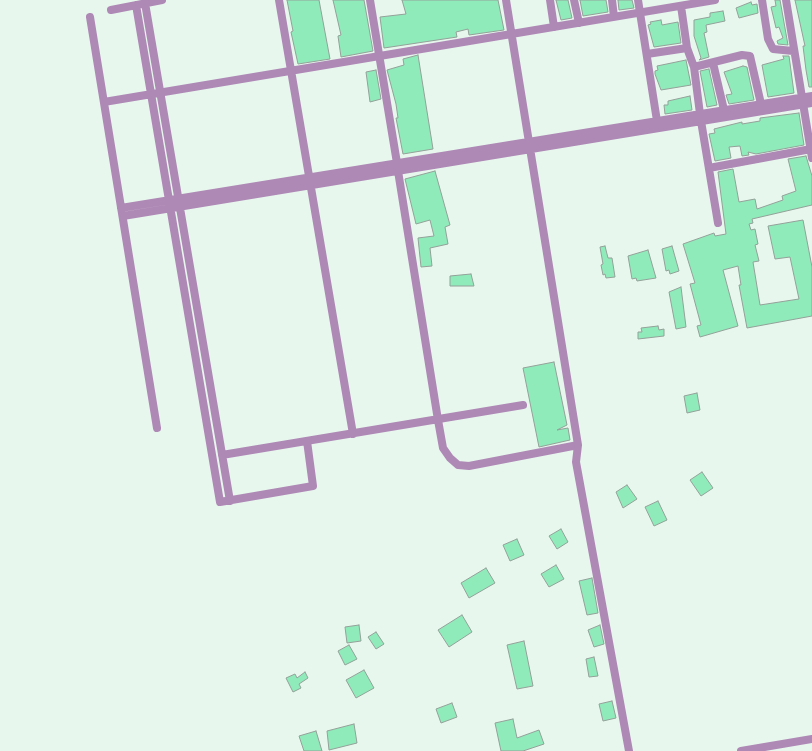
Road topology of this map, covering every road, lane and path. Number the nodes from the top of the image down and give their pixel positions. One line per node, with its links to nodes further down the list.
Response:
1 (162, 0): 13 (street)
2 (279, 0): 30 (street)
3 (370, 0): 27 (street)
4 (506, 0): 23 (street)
5 (550, 0): 22 (street)
6 (574, 0): 21 (street)
7 (612, 0): 20 (street)
8 (638, 0): 18 (street)
9 (660, 0): 16 (street)
10 (715, 0): 15 (street)
11 (762, 0): 25 (street)
12 (786, 0): 25 (street)
13 (146, 3): 14 (street); 31 (street)
14 (136, 5): 17 (street); 32 (street)
15 (681, 6): 16 (street); 24 (street)
16 (662, 9): 18 (street)
17 (111, 10)
18 (640, 12): 20 (street); 26 (street)
19 (90, 17): 35 (street)
20 (614, 17): 21 (street)
21 (579, 23): 22 (street)
22 (554, 27): 23 (street)
23 (511, 34): 27 (street); 40 (street)
24 (687, 48): 26 (street); 29 (street)
25 (793, 51): 34 (street)
26 (647, 54): 39 (street)
27 (380, 56): 30 (street); 42 (street)
28 (713, 63): 29 (street); 36 (street); 37 (street)
29 (694, 67): 38 (street)
30 (292, 71): 31 (street); 44 (street)
31 (161, 92): 32 (street); 45 (street)
32 (151, 94): 35 (street); 46 (street)
33 (812, 96): 34 (street)
34 (806, 101): 36 (street); 38 (street); 41 (street)
35 (104, 102): 47 (street)
36 (760, 104): 37 (street)
37 (724, 110): 38 (street)
38 (700, 117): 39 (street); 40 (street); 43 (street)
39 (657, 121): 40 (street)
40 (528, 146): 42 (street); 54 (street)
41 (811, 153): 43 (street)
42 (397, 167): 44 (street); 50 (street)
43 (709, 168): 48 (street)
44 (311, 181): 45 (street); 52 (street)
45 (181, 202): 46 (street); 55 (street)
46 (170, 204): 47 (street); 56 (street)
47 (122, 212): 51 (street)
48 (718, 223)
49 (523, 405): 50 (street)
50 (438, 420): 52 (street); 54 (street)
51 (157, 428)
52 (353, 434): 53 (street)
53 (307, 441): 55 (street); 56 (street)
54 (578, 445): 58 (street)
55 (222, 455): 56 (street)
56 (230, 501)
57 (812, 739): 59 (street)
58 (629, 751)
59 (741, 751)

